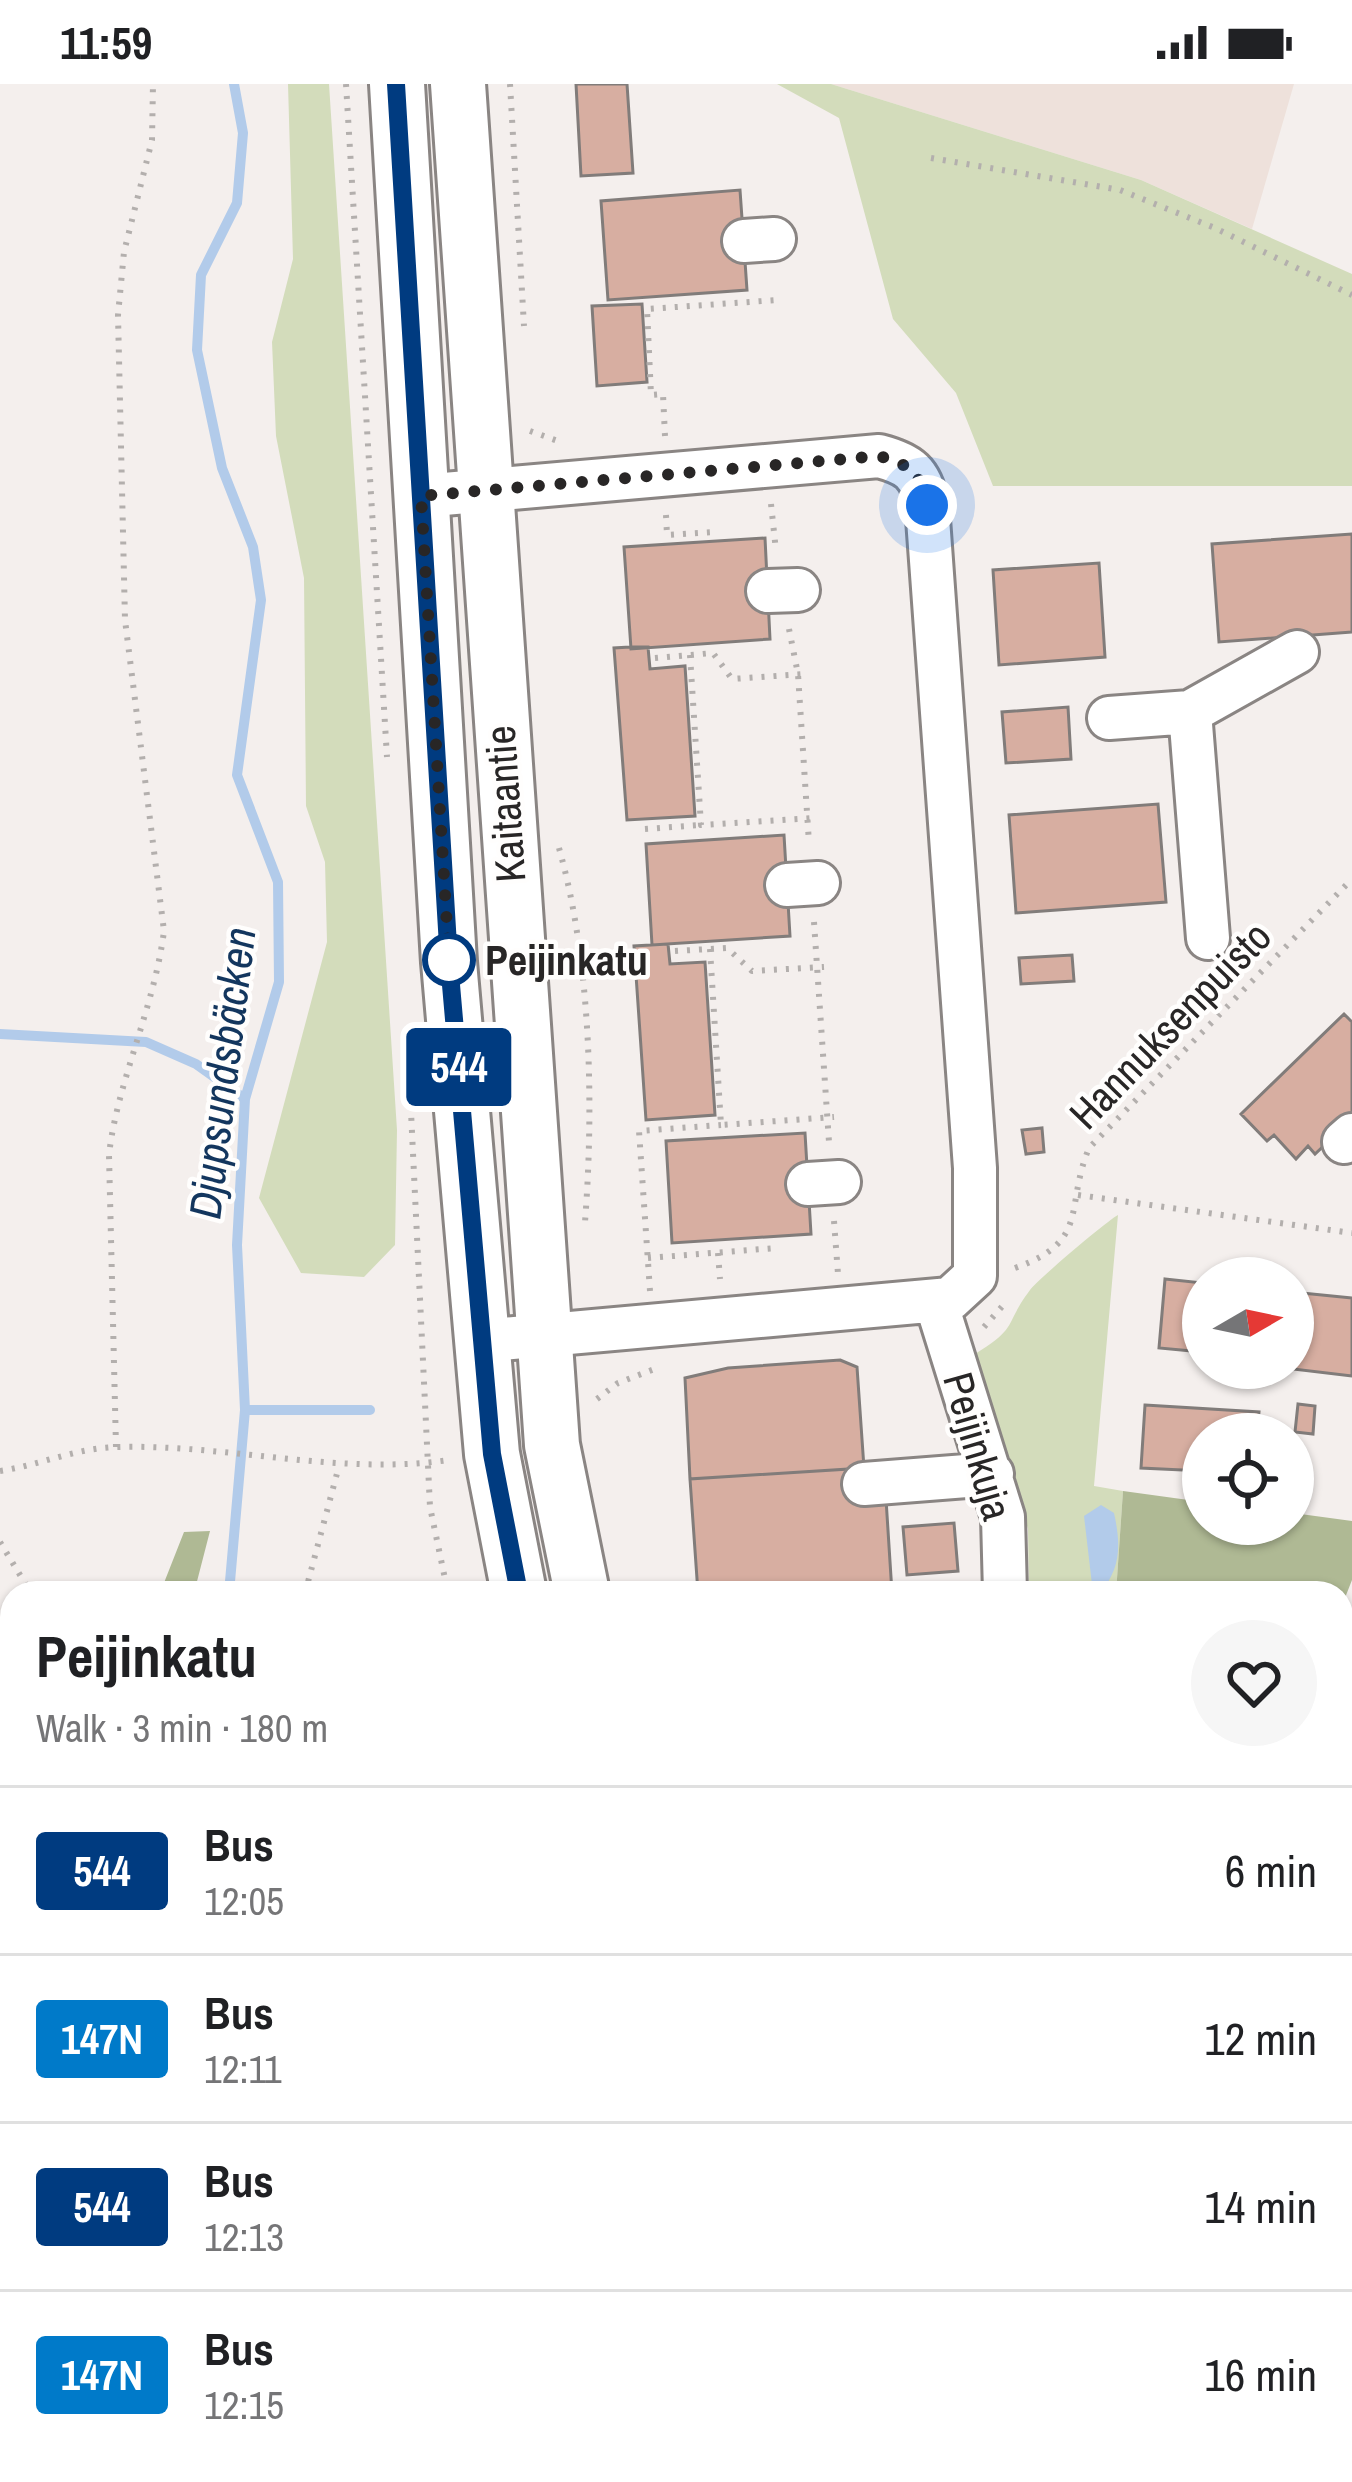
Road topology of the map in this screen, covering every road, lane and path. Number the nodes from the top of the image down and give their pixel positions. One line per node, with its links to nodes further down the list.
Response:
1 (153, 84): 48 (path)
2 (346, 84): 23 (path)
3 (397, 84): 14 (main road, Kaitaantie)
4 (458, 84): 13 (main road, Kaitaantie)
5 (931, 158): 6 (path)
6 (1352, 295)
7 (778, 300): 10 (path)
8 (530, 431): 11 (path)
9 (686, 440): 10 (path)
10 (666, 442): 12 (path)
11 (569, 443)
12 (646, 443)
13 (484, 490): 14 (street); 45 (street); 46 (main road, Kaitaantie)
14 (421, 496): 47 (main road, Kaitaantie)
15 (665, 499): 16 (path)
16 (715, 532)
17 (1297, 652): 21 (street)
18 (690, 655): 19 (path); 20 (path); 25 (path)
19 (656, 658)
20 (804, 674)
21 (1190, 712): 22 (street); 29 (street)
22 (1109, 718)
23 (388, 771)
24 (813, 818): 25 (path)
25 (701, 825): 26 (path)
26 (645, 829)
27 (1352, 879): 36 (path, Hannuksenpuisto)
28 (576, 926): 38 (path)
29 (1208, 938)
30 (710, 949): 31 (path); 32 (path); 35 (path)
31 (675, 951)
32 (824, 967)
33 (407, 1048): 49 (path)
34 (834, 1117): 35 (path)
35 (722, 1125): 42 (path)
36 (1078, 1195): 37 (path); 40 (path, Hannuksenpuisto)
37 (1352, 1233)
38 (584, 1241)
39 (776, 1248): 41 (path)
40 (1010, 1248)
41 (718, 1253): 42 (path); 44 (path)
42 (648, 1258): 43 (path)
43 (650, 1291)
44 (720, 1295)
45 (936, 1302): 46 (street); 52 (street, Peijinkuja)
46 (544, 1336): 47 (street); 59 (main road, Kaitaantie)
47 (481, 1341): 58 (main road, Kaitaantie)
48 (116, 1447): 50 (path); 51 (path)
49 (428, 1463): 50 (path); 57 (path)
50 (339, 1466): 56 (path)
51 (0, 1471)
52 (992, 1474): 53 (street); 60 (street, Peijinkuja)
53 (864, 1484)
54 (0, 1542): 55 (path)
55 (24, 1581)
56 (308, 1581)
57 (445, 1581)
58 (517, 1581)
59 (580, 1581)
60 (1006, 1581)

